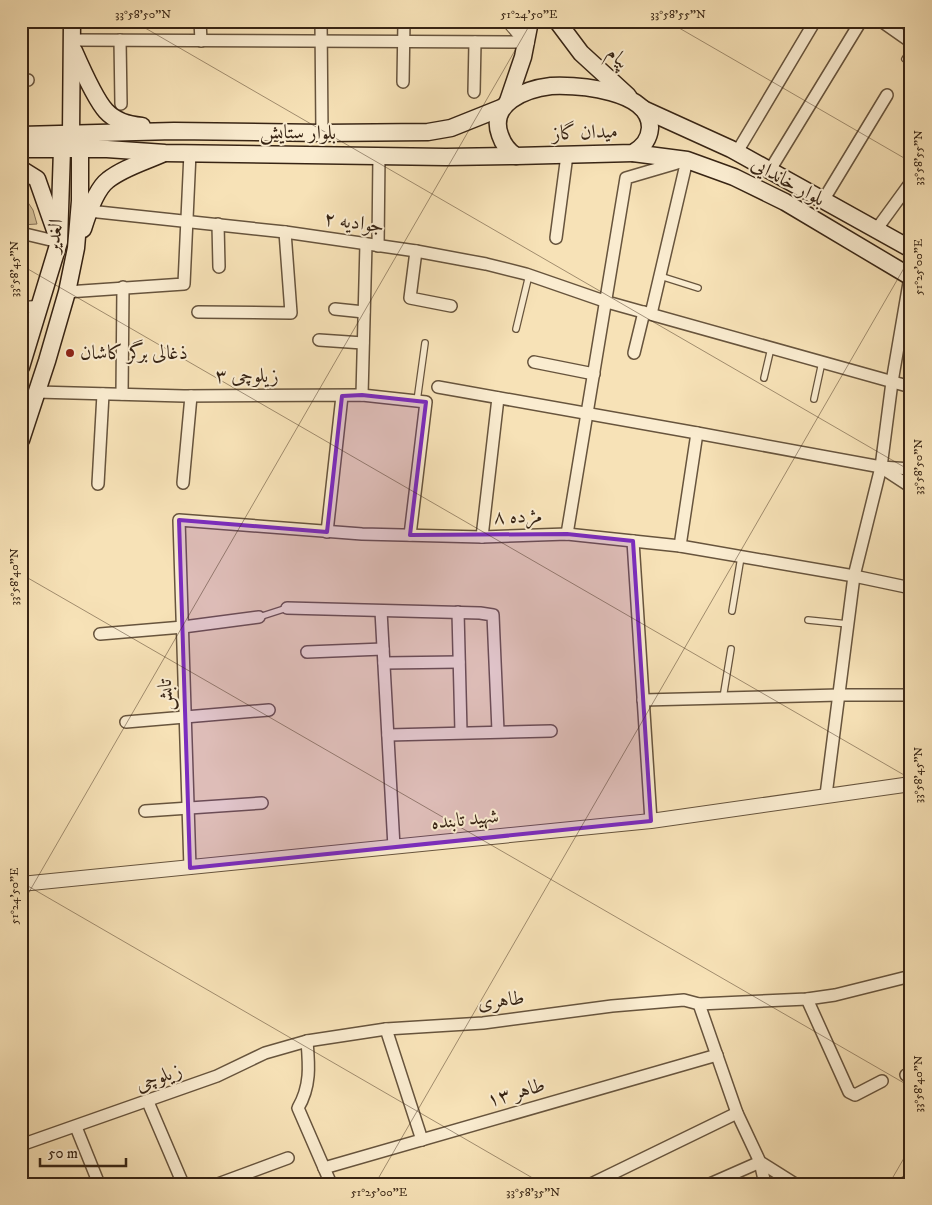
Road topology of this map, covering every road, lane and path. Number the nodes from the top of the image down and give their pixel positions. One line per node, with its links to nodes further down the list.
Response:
1 (72, 21): 18 (main road)
2 (200, 21): 12 (street)
3 (321, 21): 13 (street)
4 (404, 21): 14 (street)
5 (509, 21): 16 (street)
6 (530, 21): 16 (main road)
7 (556, 21): 26 (main road, پیام)
8 (815, 21): 35 (street)
9 (861, 21): 45 (street)
10 (880, 21): 17 (street)
11 (120, 40): 12 (street); 18 (street); 24 (street)
12 (200, 41): 13 (street)
13 (321, 41): 14 (street); 29 (street)
14 (404, 42): 15 (street); 21 (street)
15 (475, 42): 16 (street); 22 (street)
16 (527, 42): 25 (main road)
17 (911, 42)
18 (73, 45): 27 (main road); 30 (main road)
19 (911, 50): 20 (lane)
20 (905, 59)
21 (403, 82)
22 (474, 92)
23 (887, 96): 47 (street)
24 (121, 104)
25 (505, 105): 26 (main road, میدان گاز); 29 (main road, بلوار ستایش); 42 (main road)
26 (639, 105): 35 (main road, بلوار خاندایی); 38 (main road, میدان گاز)
27 (174, 131): 28 (main road, بلوار ستایش); 30 (main road, بلوار ستایش)
28 (268, 132): 29 (main road, بلوار ستایش); 39 (main road)
29 (322, 133)
30 (71, 134): 31 (main road, بلوار ستایش); 33 (main road, الغدیر); 34 (main road)
31 (21, 135)
32 (21, 149): 33 (main road, بلوار ستایش)
33 (62, 149): 34 (main road, بلوار ستایش); 55 (main road, الغدیر)
34 (80, 150): 36 (main road, بلوار ستایش); 58 (main road, الغدیر)
35 (737, 152): 45 (main road, بلوار خاندایی)
36 (165, 153): 37 (main road, بلوار ستایش); 48 (main road)
37 (190, 153): 39 (main road, بلوار ستایش); 49 (street)
38 (633, 153): 41 (main road, میدان گاز); 43 (main road, بلوار خاندایی)
39 (268, 154): 40 (main road, بلوار ستایش)
40 (379, 155): 42 (main road, بلوار ستایش); 57 (street)
41 (567, 155): 42 (main road, میدان گاز); 54 (street)
42 (516, 156)
43 (687, 160): 63 (street); 64 (main road, بلوار خاندایی); 68 (street)
44 (21, 169): 55 (main road)
45 (770, 170): 47 (main road, بلوار خاندایی)
46 (911, 182): 51 (street)
47 (824, 199): 51 (main road, بلوار خاندایی)
48 (89, 211): 49 (street, جوادیه ۲); 58 (main road)
49 (187, 221): 50 (street, جوادیه ۲); 65 (street)
50 (218, 224): 52 (street, جوادیه ۲); 61 (street)
51 (876, 230): 59 (main road, بلوار خاندایی)
52 (285, 232): 56 (street, جوادیه ۲); 73 (street)
53 (21, 233): 55 (street)
54 (556, 238)
55 (59, 242): 69 (main road, الغدیر)
56 (366, 244): 57 (street, جوادیه ۲); 74 (street)
57 (378, 246): 60 (street, جوادیه ۲)
58 (76, 248): 67 (main road, الغدیر)
59 (911, 249)
60 (416, 251): 62 (street, جوادیه ۲); 70 (street)
61 (219, 266)
62 (529, 275): 68 (street, جوادیه ۲); 76 (lane)
63 (660, 276): 66 (lane); 75 (street)
64 (910, 277): 88 (street)
65 (123, 287): 67 (street); 93 (street)
66 (698, 288)
67 (67, 292): 83 (main road, الغدیر)
68 (607, 302): 75 (street, جوادیه ۲); 86 (street)
69 (40, 306): 71 (street); 82 (main road, الغدیر)
70 (451, 306)
71 (21, 308)
72 (335, 310): 74 (street)
73 (198, 312)
74 (364, 312): 79 (street)
75 (647, 313): 80 (street, جوادیه ۲); 81 (street)
76 (516, 329)
77 (319, 340): 79 (street)
78 (425, 343): 99 (lane)
79 (363, 344): 96 (street)
80 (771, 348): 85 (street, جوادیه ۲); 87 (lane)
81 (634, 353)
82 (23, 361): 83 (main road)
83 (47, 361): 91 (main road, الغدیر)
84 (534, 362): 86 (street)
85 (822, 362): 88 (street, جوادیه ۲); 98 (lane)
86 (594, 374): 100 (street)
87 (764, 378)
88 (892, 382): 90 (street, جوادیه ۲); 103 (street)
89 (438, 387): 97 (street)
90 (911, 387)
91 (37, 392): 92 (street, زیلوچی ۳); 102 (main road, الغدیر)
92 (103, 394): 93 (street, زیلوچی ۳); 106 (street)
93 (122, 394): 94 (street, زیلوچی ۳)
94 (191, 396): 95 (street, زیلوچی ۳); 105 (street)
95 (342, 396): 96 (street, زیلوچی ۳); 109 (street)
96 (362, 396): 99 (street, زیلوچی ۳)
97 (498, 398): 100 (street); 112 (street)
98 (814, 399)
99 (422, 402): 111 (street)
100 (587, 413): 101 (street); 110 (street)
101 (697, 433): 103 (street); 114 (street)
102 (21, 440)
103 (881, 467): 104 (street); 107 (street); 116 (street)
104 (911, 469)
105 (182, 483)
106 (98, 484)
107 (911, 487)
108 (179, 520): 109 (street, مژده ۸); 125 (street, تابش)
109 (327, 532): 111 (street, مژده ۸)
110 (567, 534): 112 (street, مژده ۸); 113 (street, مژده ۸)
111 (410, 535): 112 (street, مژده ۸)
112 (482, 537)
113 (633, 541): 114 (street, مژده ۸); 135 (street)
114 (680, 546): 115 (street, مژده ۸)
115 (741, 557): 116 (street, مژده ۸); 120 (lane)
116 (854, 576): 117 (street, مژده ۸); 124 (street)
117 (911, 588)
118 (287, 608): 119 (street); 122 (lane)
119 (381, 610): 121 (street); 127 (street)
120 (732, 611)
121 (458, 612): 130 (street); 139 (street)
122 (260, 616): 125 (street)
123 (808, 620): 124 (lane)
124 (848, 624): 132 (street)
125 (182, 627): 126 (street); 137 (street, تابش)
126 (100, 634)
127 (383, 649): 129 (street); 131 (street)
128 (731, 649): 134 (lane)
129 (307, 652)
130 (459, 662): 131 (street); 141 (street)
131 (384, 663): 142 (street)
132 (839, 694): 133 (street); 134 (street); 144 (street)
133 (911, 695)
134 (723, 698): 135 (street)
135 (643, 700): 148 (street)
136 (269, 710): 137 (street)
137 (185, 717): 138 (street); 146 (street, تابش)
138 (126, 722)
139 (498, 731): 140 (street); 141 (street)
140 (551, 731)
141 (461, 732): 142 (street)
142 (388, 734): 149 (street)
143 (911, 784): 144 (street, شهید تابنده)
144 (826, 795): 148 (street, شهید تابنده)
145 (262, 802): 146 (street)
146 (188, 807): 147 (street); 150 (street, تابش)
147 (145, 811)
148 (651, 821): 149 (street, شهید تابنده)
149 (394, 847): 150 (street, شهید تابنده)
150 (190, 868): 151 (street, شهید تابنده)
151 (21, 884)
152 (911, 976): 153 (street, طاهری)
153 (807, 999): 154 (street, طاهری); 158 (street)
154 (699, 1004): 155 (street, طاهری); 157 (street)
155 (386, 1029): 156 (street, طاهری); 162 (street)
156 (308, 1041): 159 (street, زیلوچی); 166 (street)
157 (717, 1055): 160 (street); 162 (street, طاهر ۱۳)
158 (882, 1081)
159 (148, 1102): 161 (street, زیلوچی); 169 (street)
160 (738, 1113): 165 (street); 172 (street)
161 (76, 1127): 163 (street, زیلوچی); 168 (street)
162 (422, 1140): 166 (street, طاهر ۱۳)
163 (21, 1145)
164 (288, 1158): 170 (street)
165 (760, 1162): 173 (street); 174 (street); 175 (street)
166 (324, 1168): 171 (street)
167 (911, 1180): 176 (street)
168 (99, 1184)
169 (183, 1184)
170 (218, 1184)
171 (331, 1184)
172 (591, 1184)
173 (710, 1184)
174 (765, 1184)
175 (795, 1184)
176 (903, 1184)

